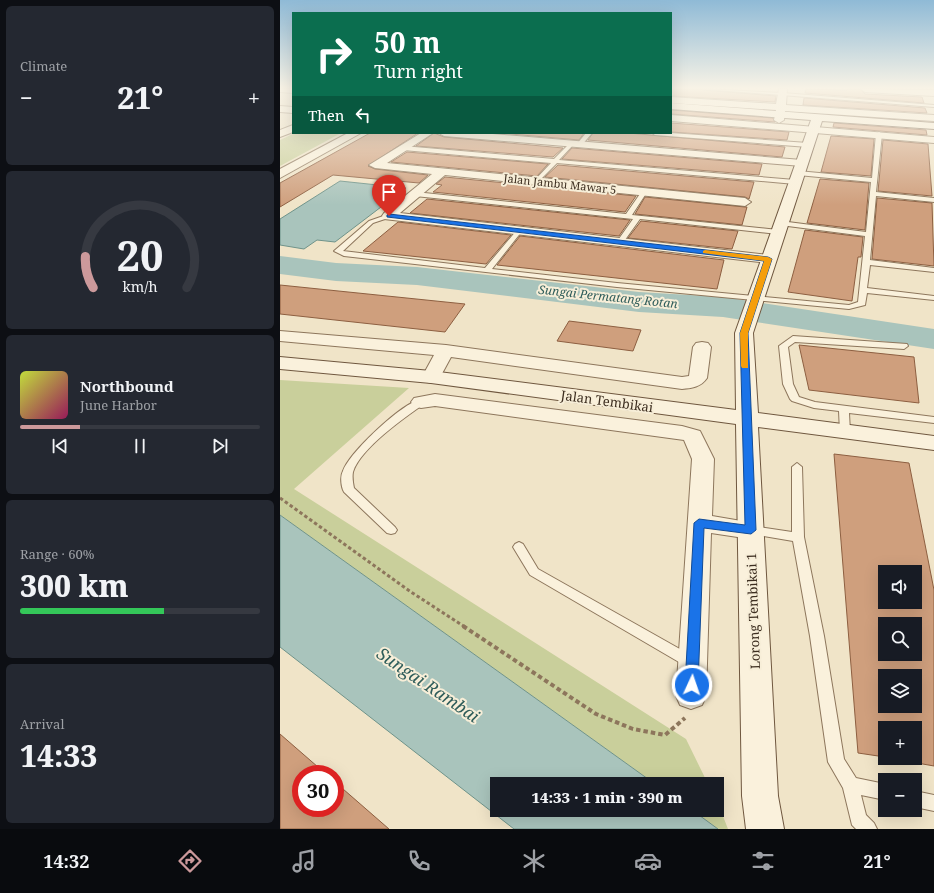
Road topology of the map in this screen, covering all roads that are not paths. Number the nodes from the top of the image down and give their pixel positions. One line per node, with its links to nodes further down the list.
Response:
1 (292, 128): 6 (street)
2 (814, 128): 15 (street, Lorong Tembikai 1)
3 (846, 128): 12 (street)
4 (891, 128): 5 (street)
5 (934, 131)
6 (280, 134)
7 (354, 134): 20 (street)
8 (426, 134): 16 (street)
9 (456, 134): 14 (street)
10 (588, 134): 14 (lane)
11 (668, 134): 15 (lane)
12 (879, 134): 13 (street); 21 (lane)
13 (934, 140)
14 (575, 144): 17 (lane); 19 (street)
15 (808, 145): 19 (street, Lorong Tembikai 1)
16 (403, 148): 17 (lane); 18 (street, Jalan Jambu Mawar 5)
17 (555, 162): 19 (lane); 22 (lane)
18 (442, 172): 22 (street, Jalan Jambu Mawar 5); 24 (street)
19 (798, 172): 21 (lane); 31 (street, Lorong Tembikai 1)
20 (280, 174)
21 (874, 180): 25 (lane)
22 (537, 181): 23 (street, Jalan Jambu Mawar 5)
23 (644, 192): 27 (street, Jalan Jambu Mawar 5); 29 (lane)
24 (415, 194): 28 (street); 29 (lane)
25 (873, 194): 26 (lane); 33 (lane)
26 (934, 200)
27 (745, 202)
28 (389, 216): 32 (street); 37 (lane)
29 (628, 216): 30 (lane)
30 (638, 217): 31 (lane); 34 (lane)
31 (779, 228): 33 (lane); 35 (street, Lorong Tembikai 1)
32 (519, 231): 34 (street); 37 (lane)
33 (869, 234): 36 (lane)
34 (620, 242): 35 (street)
35 (768, 259): 41 (street, Lorong Tembikai 1)
36 (866, 262): 38 (lane); 39 (lane)
37 (487, 270): 41 (lane)
38 (934, 270)
39 (863, 290): 40 (lane); 41 (lane)
40 (934, 298)
41 (754, 300): 53 (street, Lorong Tembikai 1)
42 (280, 336): 45 (street)
43 (904, 346): 51 (lane)
44 (702, 347): 45 (street)
45 (446, 350): 47 (street)
46 (280, 363): 47 (street, Jalan Tembikai)
47 (431, 377): 48 (street, Jalan Tembikai)
48 (486, 384): 50 (street); 52 (street, Jalan Tembikai)
49 (421, 402): 50 (street); 59 (lane)
50 (472, 405): 52 (street)
51 (844, 409): 54 (lane); 55 (lane)
52 (604, 411): 53 (street, Jalan Tembikai); 58 (street)
53 (747, 419): 55 (street, Jalan Tembikai); 60 (street, Lorong Tembikai 1)
54 (934, 420)
55 (845, 432): 56 (street, Jalan Tembikai)
56 (934, 443)
57 (797, 467): 61 (lane)
58 (699, 523): 60 (street); 63 (street)
59 (391, 530)
60 (751, 530): 61 (lane); 69 (street, Lorong Tembikai 1)
61 (798, 537): 65 (lane)
62 (518, 547): 63 (lane)
63 (693, 663): 64 (street)
64 (691, 696)
65 (851, 786): 66 (lane); 70 (lane)
66 (878, 791)
67 (922, 800): 68 (lane)
68 (934, 803)
69 (762, 813)
70 (868, 829)

